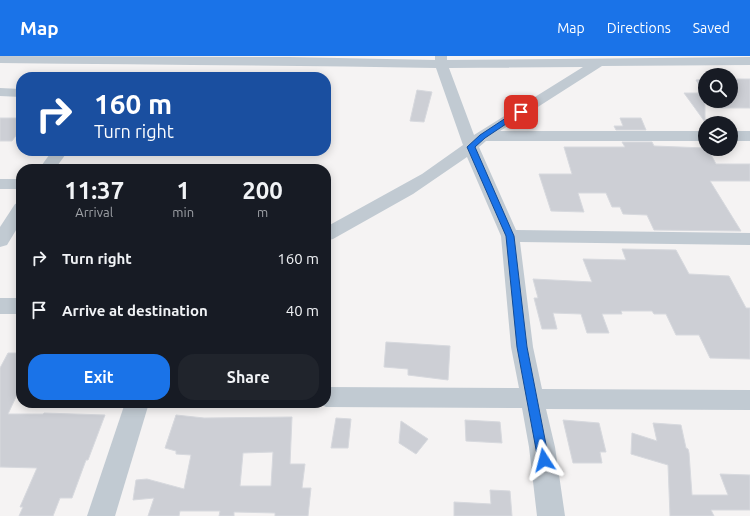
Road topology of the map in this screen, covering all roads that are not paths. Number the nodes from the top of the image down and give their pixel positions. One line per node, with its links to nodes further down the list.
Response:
1 (0, 59): 2 (street)
2 (116, 59): 3 (street); 7 (street)
3 (290, 59): 4 (street)
4 (441, 60): 6 (street); 13 (street)
5 (748, 60): 6 (street)
6 (605, 61): 13 (street)
7 (106, 72)
8 (0, 92): 9 (street)
9 (16, 93)
10 (698, 136): 13 (street)
11 (738, 136): 12 (street)
12 (750, 136)
13 (473, 140): 17 (street); 18 (street)
14 (0, 184): 15 (street)
15 (16, 184)
16 (16, 216): 20 (street)
17 (331, 232)
18 (510, 236): 19 (street); 24 (street)
19 (750, 239)
20 (0, 241)
21 (0, 306): 22 (street)
22 (16, 306)
23 (331, 397): 24 (street)
24 (532, 399): 25 (street); 28 (street)
25 (750, 400)
26 (135, 408): 27 (street)
27 (101, 516)
28 (551, 516)

